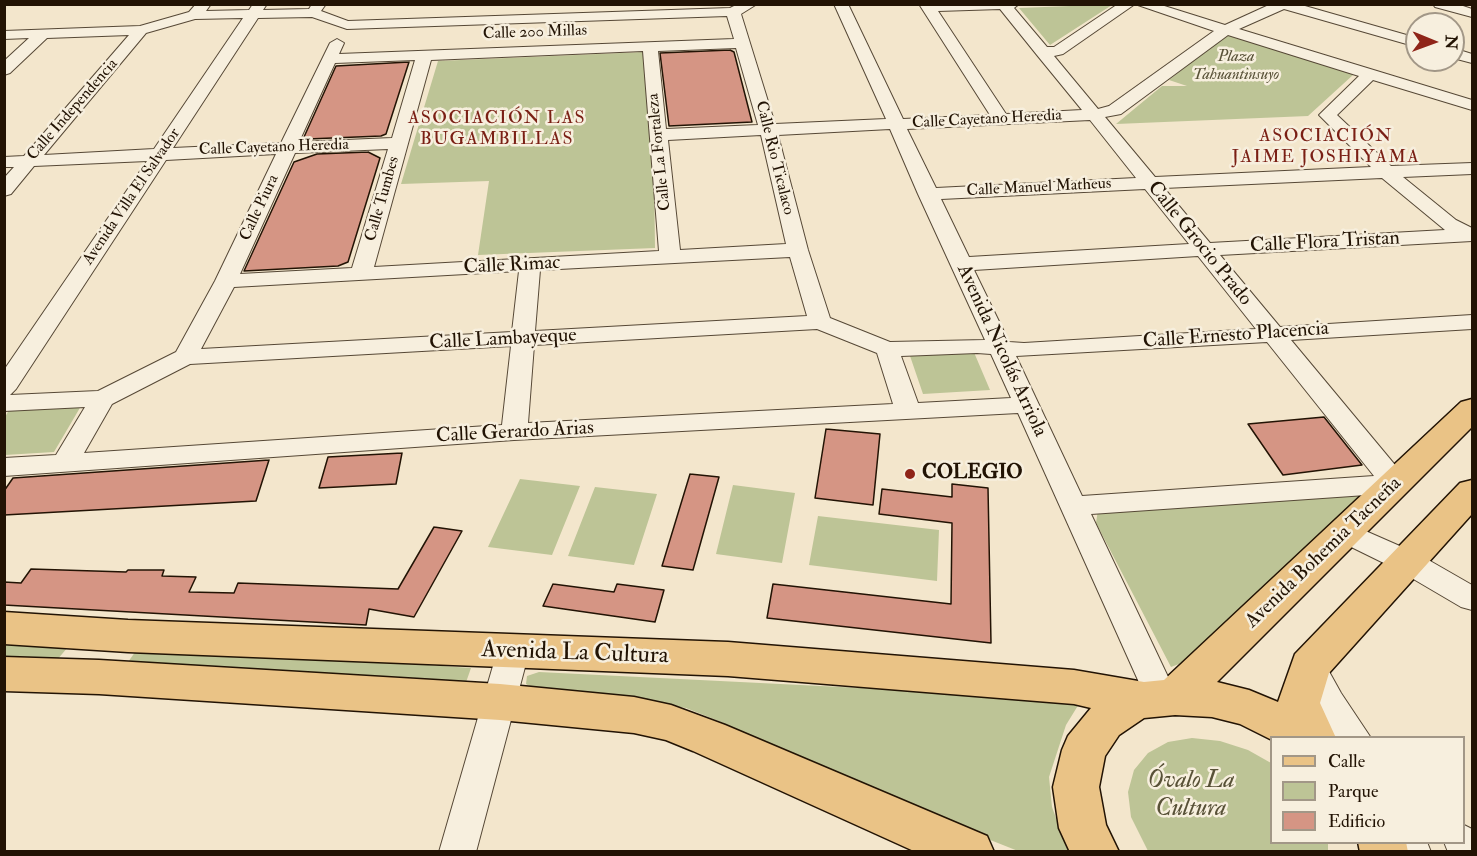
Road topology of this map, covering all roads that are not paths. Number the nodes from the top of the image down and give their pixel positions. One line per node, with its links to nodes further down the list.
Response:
1 (750, 4): 14 (street)
2 (841, 4): 34 (street, Avenida Nicolás Arriola)
3 (1012, 4): 8 (street)
4 (1128, 4): 26 (street)
5 (1142, 4): 19 (street)
6 (1311, 4): 20 (street)
7 (1440, 4): 15 (street)
8 (1004, 5): 10 (street); 26 (street, Calle Grocio Prado)
9 (1283, 5): 19 (street, Calle Cayetano Heredia); 23 (street)
10 (927, 6): 33 (street)
11 (257, 9): 12 (street); 13 (street); 39 (street, Avenida Villa El Salvador)
12 (316, 9): 16 (street)
13 (199, 10): 18 (street)
14 (732, 12): 17 (street); 24 (street, Calle Rio Ticalaco)
15 (1473, 13)
16 (347, 25): 17 (street); 28 (street, Calle Piura)
17 (551, 28): 25 (street, Calle 200 Millas); 27 (street, Calle 200 Millas)
18 (141, 30): 21 (street); 40 (street, Calle Independencia)
19 (1225, 30): 30 (street); 32 (street, Calle Cayetano Heredia)
20 (1405, 31)
21 (42, 34): 22 (street); 29 (street)
22 (4, 35)
23 (1405, 40)
24 (743, 43): 25 (street, Calle 200 Millas); 35 (street, Calle Rio Ticalaco)
25 (650, 47): 36 (street, Calle La Fortaleza)
26 (1042, 52): 32 (street, Calle Grocio Prado)
27 (424, 56): 28 (street, Calle 200 Millas); 37 (street, Calle Tumbes)
28 (329, 59): 38 (street, Calle Piura)
29 (4, 70)
30 (1370, 74): 31 (street); 43 (street)
31 (1473, 105)
32 (1094, 115): 33 (street, Calle Cayetano Heredia); 44 (street, Calle Grocio Prado)
33 (1001, 119): 34 (street, Calle Cayetano Heredia)
34 (896, 124): 35 (street, Calle Cayetano Heredia); 46 (street, Avenida Nicolás Arriola)
35 (768, 129): 36 (street, Calle Cayetano Heredia); 48 (street, Calle Rio Ticalaco)
36 (658, 135): 50 (street, Calle La Fortaleza)
37 (399, 143): 38 (street, Calle Cayetano Heredia); 53 (street, Calle Tumbes)
38 (288, 147): 39 (street, Calle Cayetano Heredia); 54 (street, Calle Piura)
39 (162, 153): 40 (street, Calle Cayetano Heredia); 62 (street, Avenida Villa El Salvador)
40 (29, 161): 41 (street, Calle Cayetano Heredia); 45 (street, Calle Independencia)
41 (4, 162)
42 (1473, 168): 43 (street, Calle Manuel Matheus)
43 (1386, 172): 44 (street, Calle Manuel Matheus); 47 (street)
44 (1149, 183): 46 (street, Calle Manuel Matheus); 49 (street, Calle Grocio Prado)
45 (4, 190)
46 (928, 194): 51 (street, Avenida Nicolás Arriola)
47 (1472, 235): 49 (street, Calle Flora Tristan)
48 (798, 250): 50 (street, Calle Rimac); 55 (street, Calle Rio Ticalaco)
49 (1204, 250): 51 (street, Calle Flora Tristan); 57 (street, Calle Grocio Prado)
50 (670, 257): 52 (street, Calle Rimac)
51 (961, 264): 59 (street, Avenida Nicolás Arriola)
52 (530, 265): 53 (street, Calle Rimac); 58 (street)
53 (361, 274): 54 (street, Calle Rimac)
54 (226, 281): 61 (street, Calle Piura)
55 (820, 322): 58 (street, Calle Lambayeque); 60 (street)
56 (1473, 322): 57 (street, Calle Ernesto Placencia)
57 (1271, 333): 59 (street, Calle Ernesto Placencia); 71 (street, Calle Grocio Prado)
58 (523, 339): 61 (street, Calle Lambayeque); 68 (street)
59 (1000, 348): 60 (street, Calle Ernesto Placencia); 65 (street, Avenida Nicolás Arriola)
60 (887, 349): 67 (street)
61 (185, 357): 63 (street)
62 (4, 389)
63 (103, 399): 64 (street); 69 (street)
64 (4, 403)
65 (1026, 405): 67 (street, Calle Gerardo Arias); 73 (street, Avenida Nicolás Arriola)
66 (1473, 409): 71 (main road, Avenida Bohemia Tacneña)
67 (908, 411): 68 (street, Calle Gerardo Arias)
68 (514, 432): 69 (street, Calle Gerardo Arias)
69 (65, 462): 70 (street, Calle Gerardo Arias)
70 (4, 467)
71 (1395, 484): 73 (street); 74 (main road, Avenida Bohemia Tacneña)
72 (1473, 492): 75 (main road)
73 (1073, 506): 83 (street, Avenida Nicolás Arriola)
74 (1345, 532): 75 (street); 83 (main road, Avenida Bohemia Tacneña)
75 (1408, 562): 76 (street); 80 (main road)
76 (1473, 599)
77 (4, 628): 78 (main road, Avenida La Cultura)
78 (128, 636): 79 (main road, Avenida La Cultura); 82 (main road)
79 (513, 652): 83 (main road, Avenida La Cultura); 84 (street)
80 (1310, 666): 86 (main road); 87 (street)
81 (4, 674): 82 (main road)
82 (99, 677): 84 (main road)
83 (1160, 698): 85 (main road); 90 (main road)
84 (500, 702): 88 (street); 89 (main road)
85 (1299, 736)
86 (1313, 736)
87 (1353, 736)
88 (457, 852)
89 (970, 852)
90 (1095, 852)

